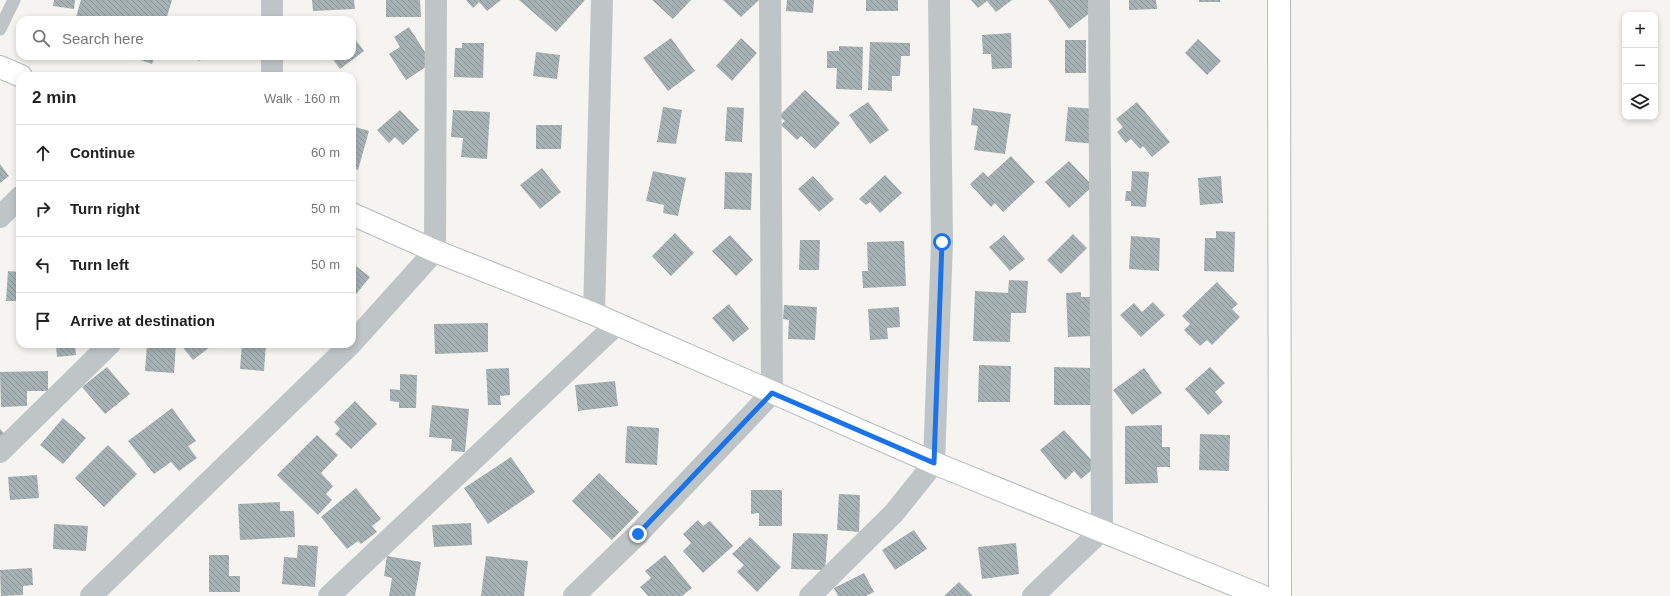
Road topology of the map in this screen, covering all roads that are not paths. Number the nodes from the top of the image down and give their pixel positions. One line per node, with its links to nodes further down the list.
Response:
1 (14, 0): 10 (lane)
2 (272, 0): 9 (street)
3 (436, 0): 18 (street)
4 (602, 0): 19 (street)
5 (770, 0): 24 (street)
6 (939, 0): 26 (street)
7 (1099, 0): 27 (street)
8 (1279, 0): 34 (street)
9 (272, 16)
10 (0, 29)
11 (272, 60): 13 (street)
12 (0, 67): 14 (street)
13 (272, 72)
14 (16, 74)
15 (16, 201): 17 (street)
16 (356, 216): 18 (street)
17 (0, 217)
18 (435, 251): 19 (street); 21 (street)
19 (594, 314): 20 (street)
20 (617, 324): 24 (street); 29 (street)
21 (356, 338)
22 (106, 348): 25 (street)
23 (346, 348): 28 (street)
24 (772, 393): 26 (street); 30 (street)
25 (0, 452)
26 (934, 463): 27 (street); 31 (street)
27 (1102, 530): 32 (street); 33 (street)
28 (91, 596)
29 (329, 596)
30 (574, 596)
31 (810, 596)
32 (1033, 596)
33 (1262, 596)
34 (1280, 596)

